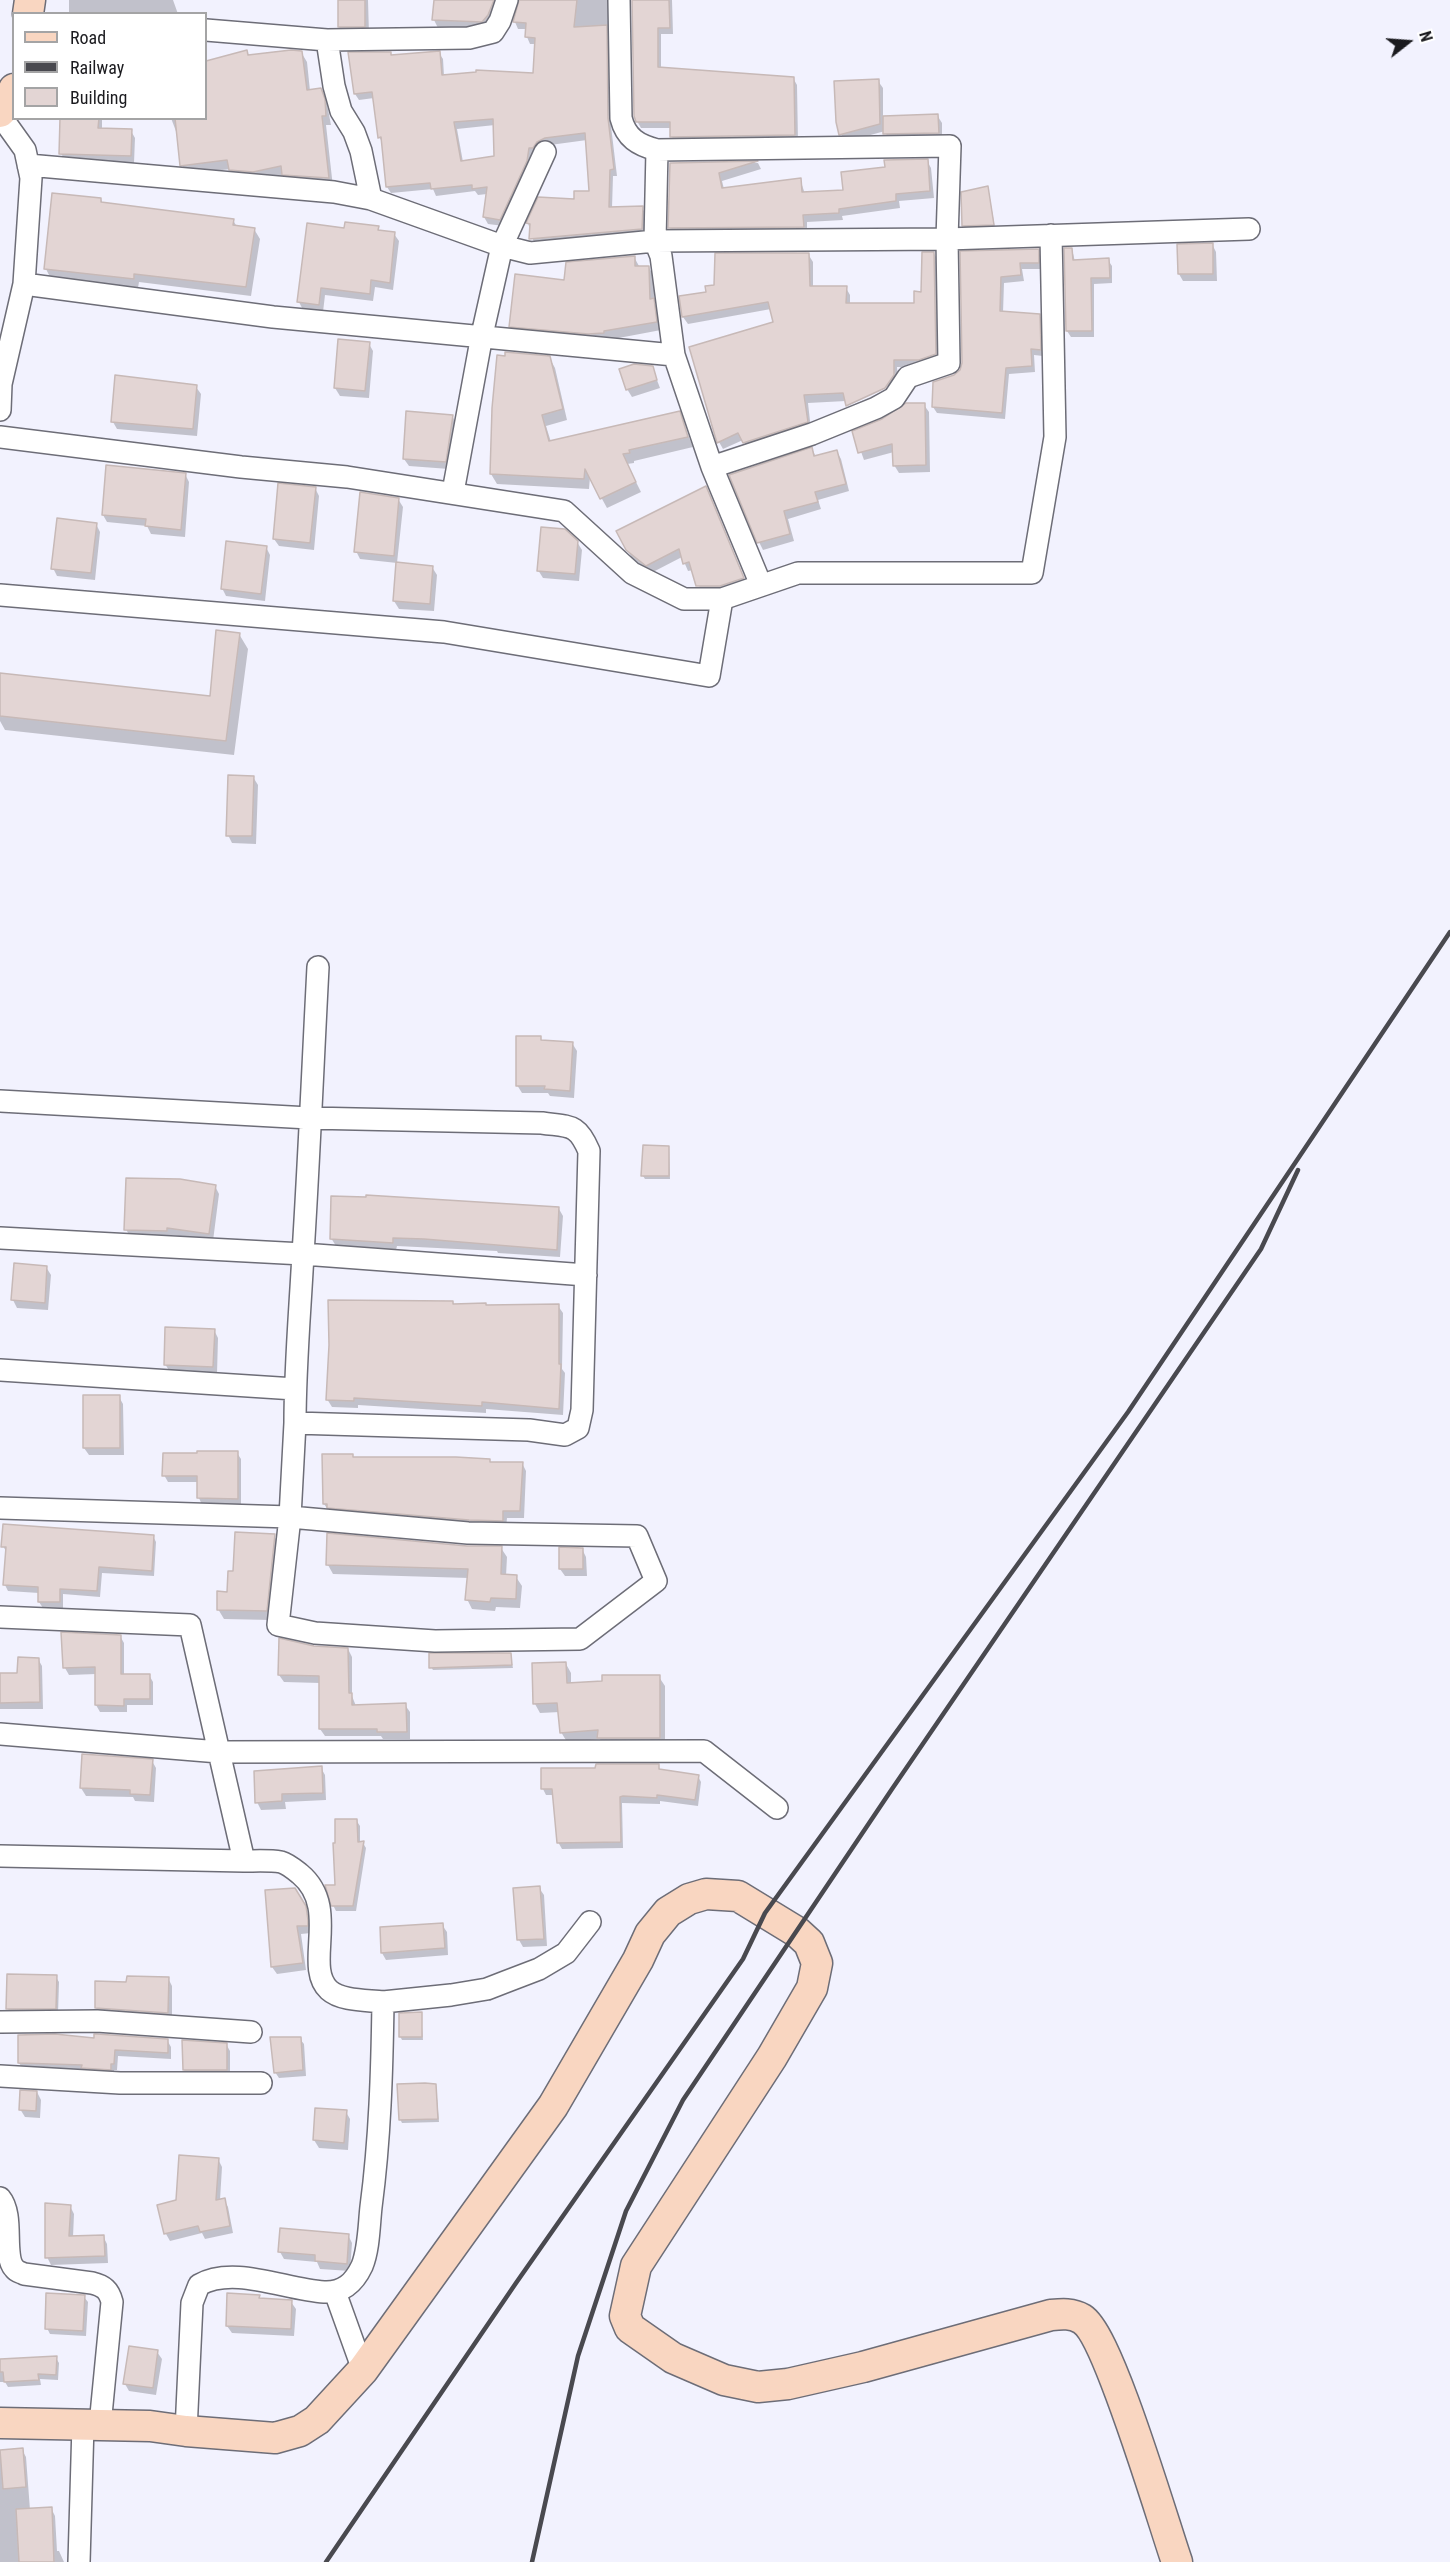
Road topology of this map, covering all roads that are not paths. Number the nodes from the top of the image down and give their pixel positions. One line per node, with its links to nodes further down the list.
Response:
1 (507, 0): 4 (street)
2 (619, 0): 7 (street)
3 (207, 30): 4 (street)
4 (327, 40): 10 (street)
5 (12, 95): 6 (street)
6 (0, 113): 9 (street)
7 (657, 150): 13 (street); 14 (street)
8 (545, 152): 15 (street)
9 (28, 165): 10 (street); 16 (street)
10 (371, 199): 15 (street)
11 (1250, 229): 12 (street)
12 (1051, 235): 13 (street); 23 (street)
13 (947, 239): 14 (street); 21 (street)
14 (655, 241): 15 (street); 18 (street)
15 (502, 246): 17 (street)
16 (24, 284): 17 (street); 19 (street)
17 (482, 335): 18 (street); 22 (street)
18 (674, 355): 21 (street)
19 (0, 410)
20 (0, 437): 22 (street)
21 (712, 467): 23 (street)
22 (453, 492): 25 (street)
23 (761, 585): 25 (street)
24 (0, 595): 25 (street)
25 (722, 599)
26 (318, 967): 28 (street)
27 (0, 1101): 28 (street)
28 (309, 1118): 30 (street); 31 (street)
29 (0, 1238): 30 (street)
30 (303, 1254): 31 (street); 33 (street)
31 (586, 1275): 34 (street)
32 (0, 1370): 33 (street)
33 (295, 1389): 34 (street)
34 (295, 1423): 36 (street)
35 (0, 1508): 36 (street)
36 (290, 1517): 36 (street)
37 (0, 1617): 39 (street)
38 (0, 1734): 39 (street)
39 (219, 1752): 40 (street); 42 (street)
40 (777, 1808)
41 (0, 1856): 42 (street)
42 (244, 1861): 44 (street)
43 (590, 1922): 44 (street)
44 (382, 2002): 50 (street)
45 (0, 2022): 46 (street)
46 (251, 2031)
47 (0, 2076): 48 (street)
48 (261, 2083)
49 (0, 2198): 53 (street)
50 (335, 2292): 51 (street); 54 (street)
51 (363, 2370): 54 (street); 56 (street)
52 (0, 2423): 53 (street)
53 (92, 2425): 54 (street); 55 (street)
54 (186, 2431)
55 (78, 2562)
56 (1177, 2562)

